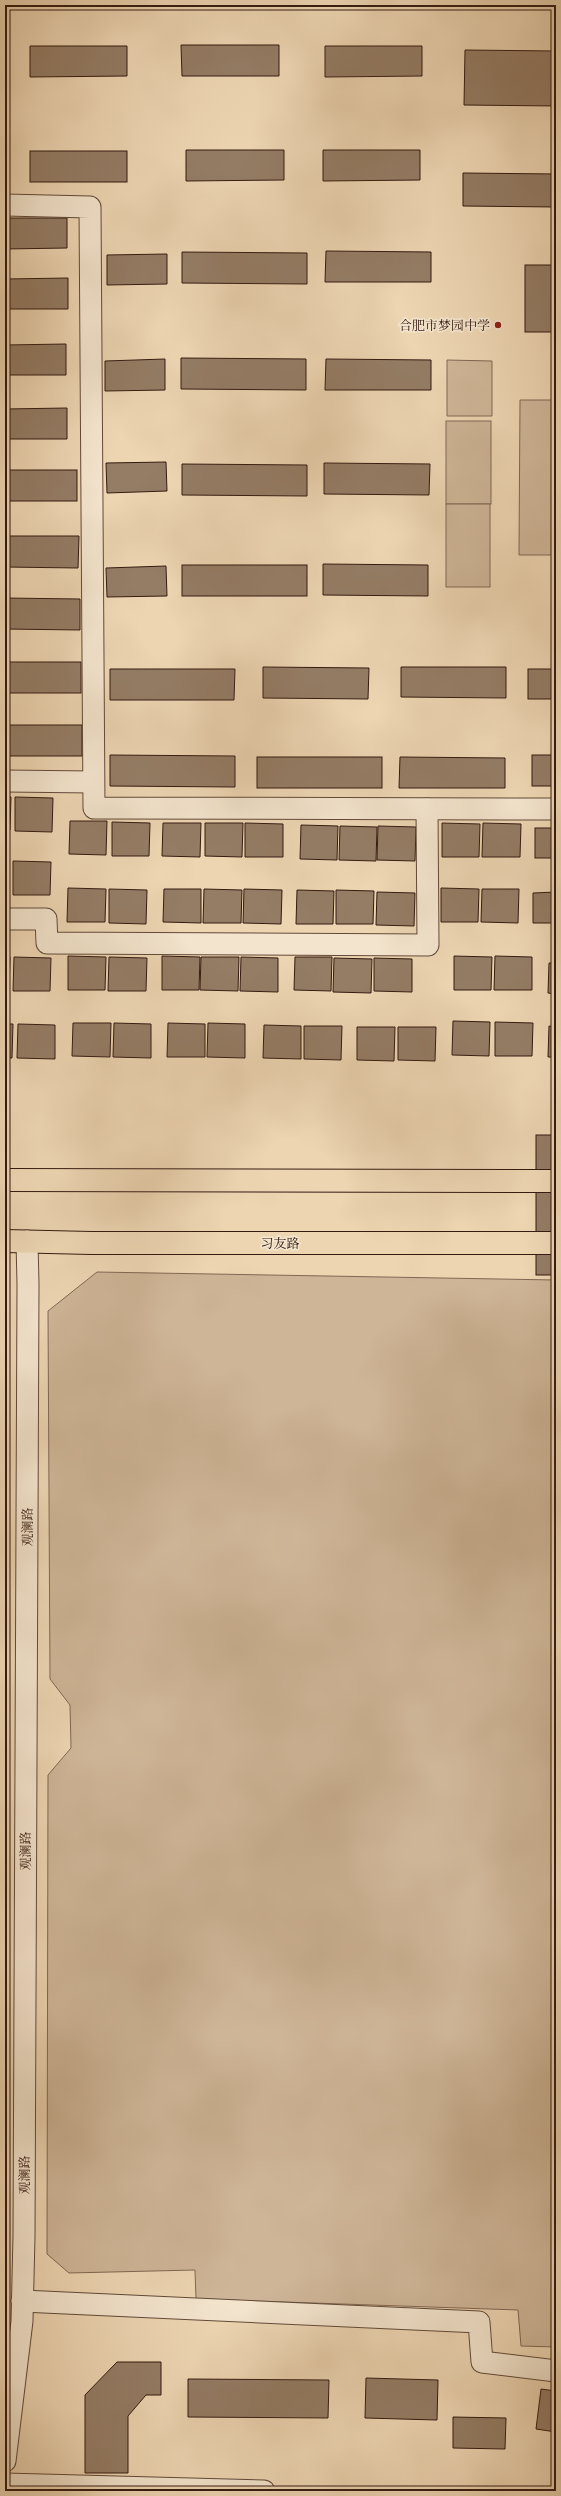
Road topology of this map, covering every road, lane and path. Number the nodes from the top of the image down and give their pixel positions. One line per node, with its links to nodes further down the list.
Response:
1 (5, 205): 3 (street)
2 (5, 781): 3 (street)
3 (94, 782): 4 (street)
4 (427, 809): 5 (street); 6 (street)
5 (556, 809)
6 (5, 918)
7 (5, 1180): 8 (main road)
8 (556, 1181)
9 (5, 1241): 10 (main road, 习友路)
10 (26, 1241): 11 (main road, 习友路); 12 (street, 观澜路)
11 (556, 1243)
12 (22, 2302): 13 (street); 14 (street, 观澜路)
13 (556, 2371)
14 (5, 2461)
15 (5, 2484): 16 (street)
16 (212, 2490): 17 (street)
17 (264, 2491)

